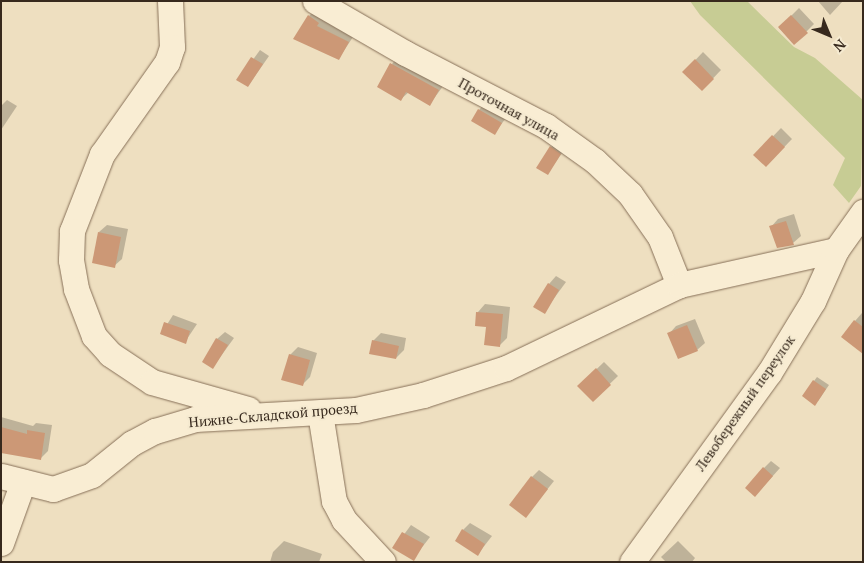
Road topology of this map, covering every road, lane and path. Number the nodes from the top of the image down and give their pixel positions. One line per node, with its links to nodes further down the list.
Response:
1 (170, 1): 7 (street)
2 (315, 1): 5 (street, Проточная улица)
3 (863, 212): 4 (street, Левобережный переулок)
4 (836, 250): 5 (street, Нижне-Складской проезд); 11 (street, Левобережный переулок)
5 (679, 285): 6 (street, Нижне-Складской проезд)
6 (320, 413): 7 (street, Нижне-Складской проезд); 10 (street)
7 (265, 414): 8 (street, Нижне-Складской проезд)
8 (12, 479): 9 (street)
9 (1, 544)
10 (383, 562)
11 (632, 562)

